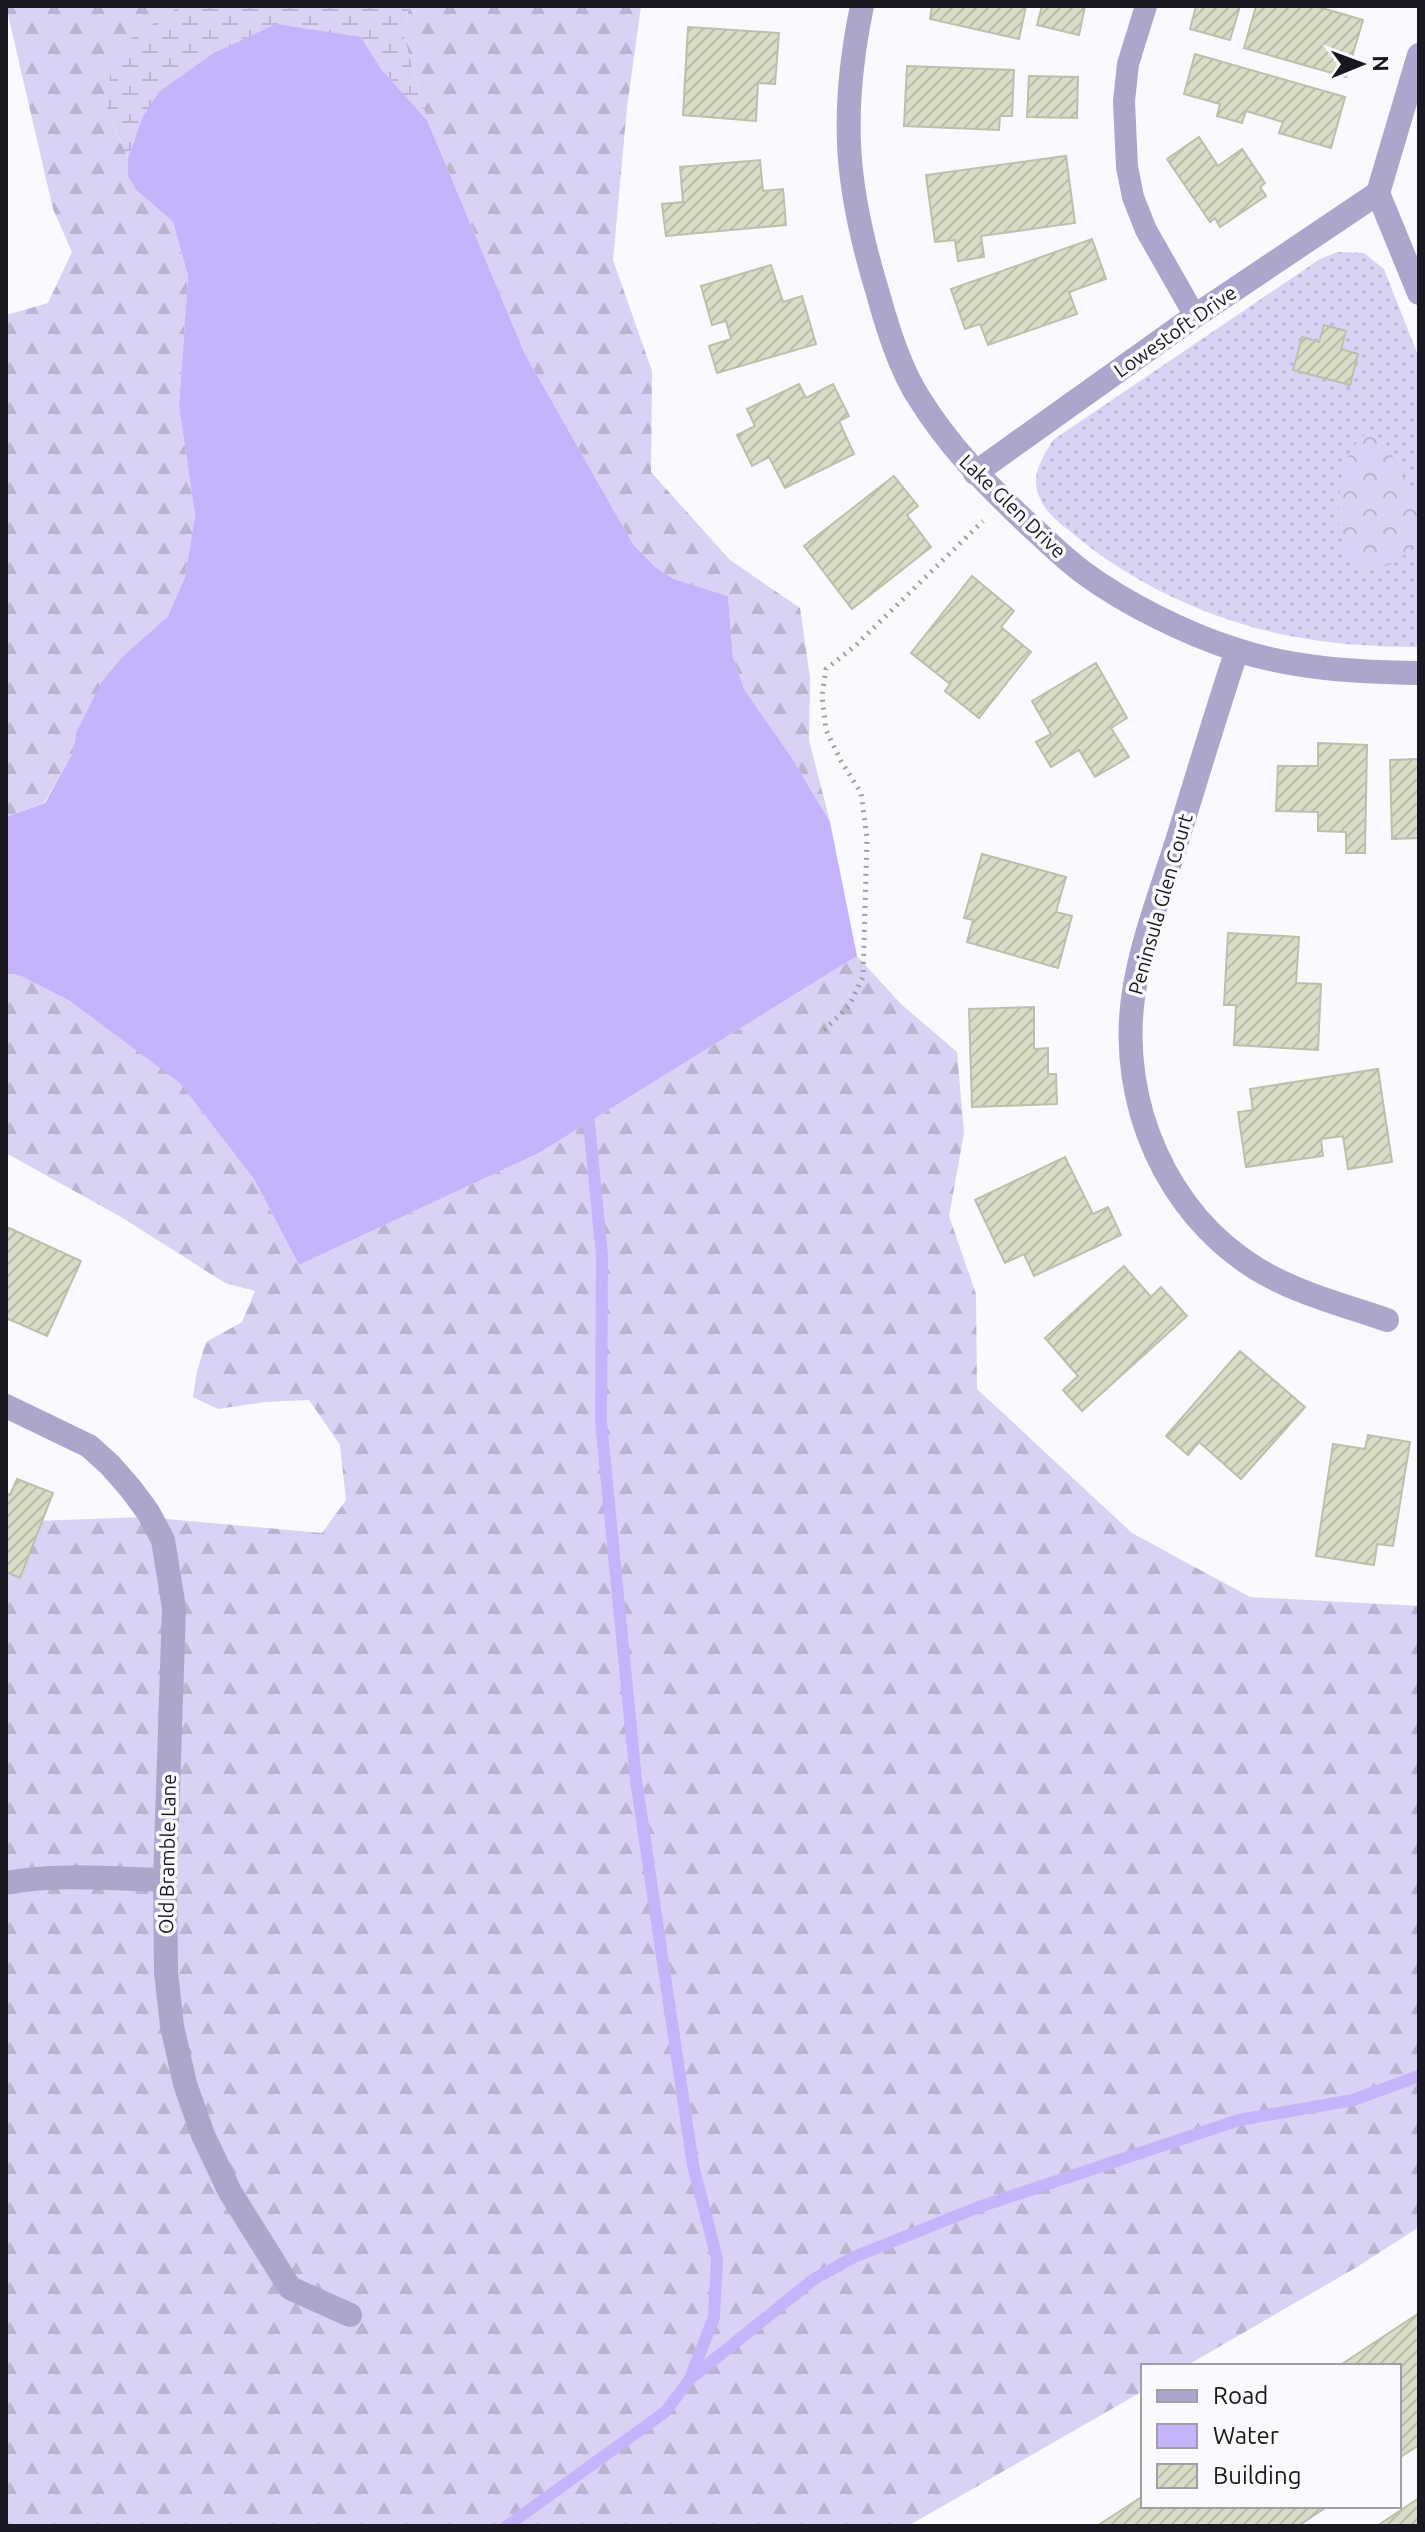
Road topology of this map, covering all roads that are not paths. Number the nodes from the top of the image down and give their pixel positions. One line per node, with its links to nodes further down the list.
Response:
1 (862, 6): 7 (street, Lake Glen Drive)
2 (1146, 6): 6 (lane)
3 (1419, 55): 4 (street)
4 (1378, 193): 5 (street); 6 (street, Lowestoft Drive)
5 (1419, 293)
6 (1195, 316): 7 (street, Lowestoft Drive)
7 (975, 473): 8 (street, Lake Glen Drive)
8 (1237, 650): 9 (street, Lake Glen Drive); 10 (street, Peninsula Glen Court)
9 (1419, 673)
10 (1387, 1320)
11 (6, 1406): 12 (street, Old Bramble Lane)
12 (165, 1880): 13 (street); 14 (street, Old Bramble Lane)
13 (6, 1883)
14 (350, 2315)

